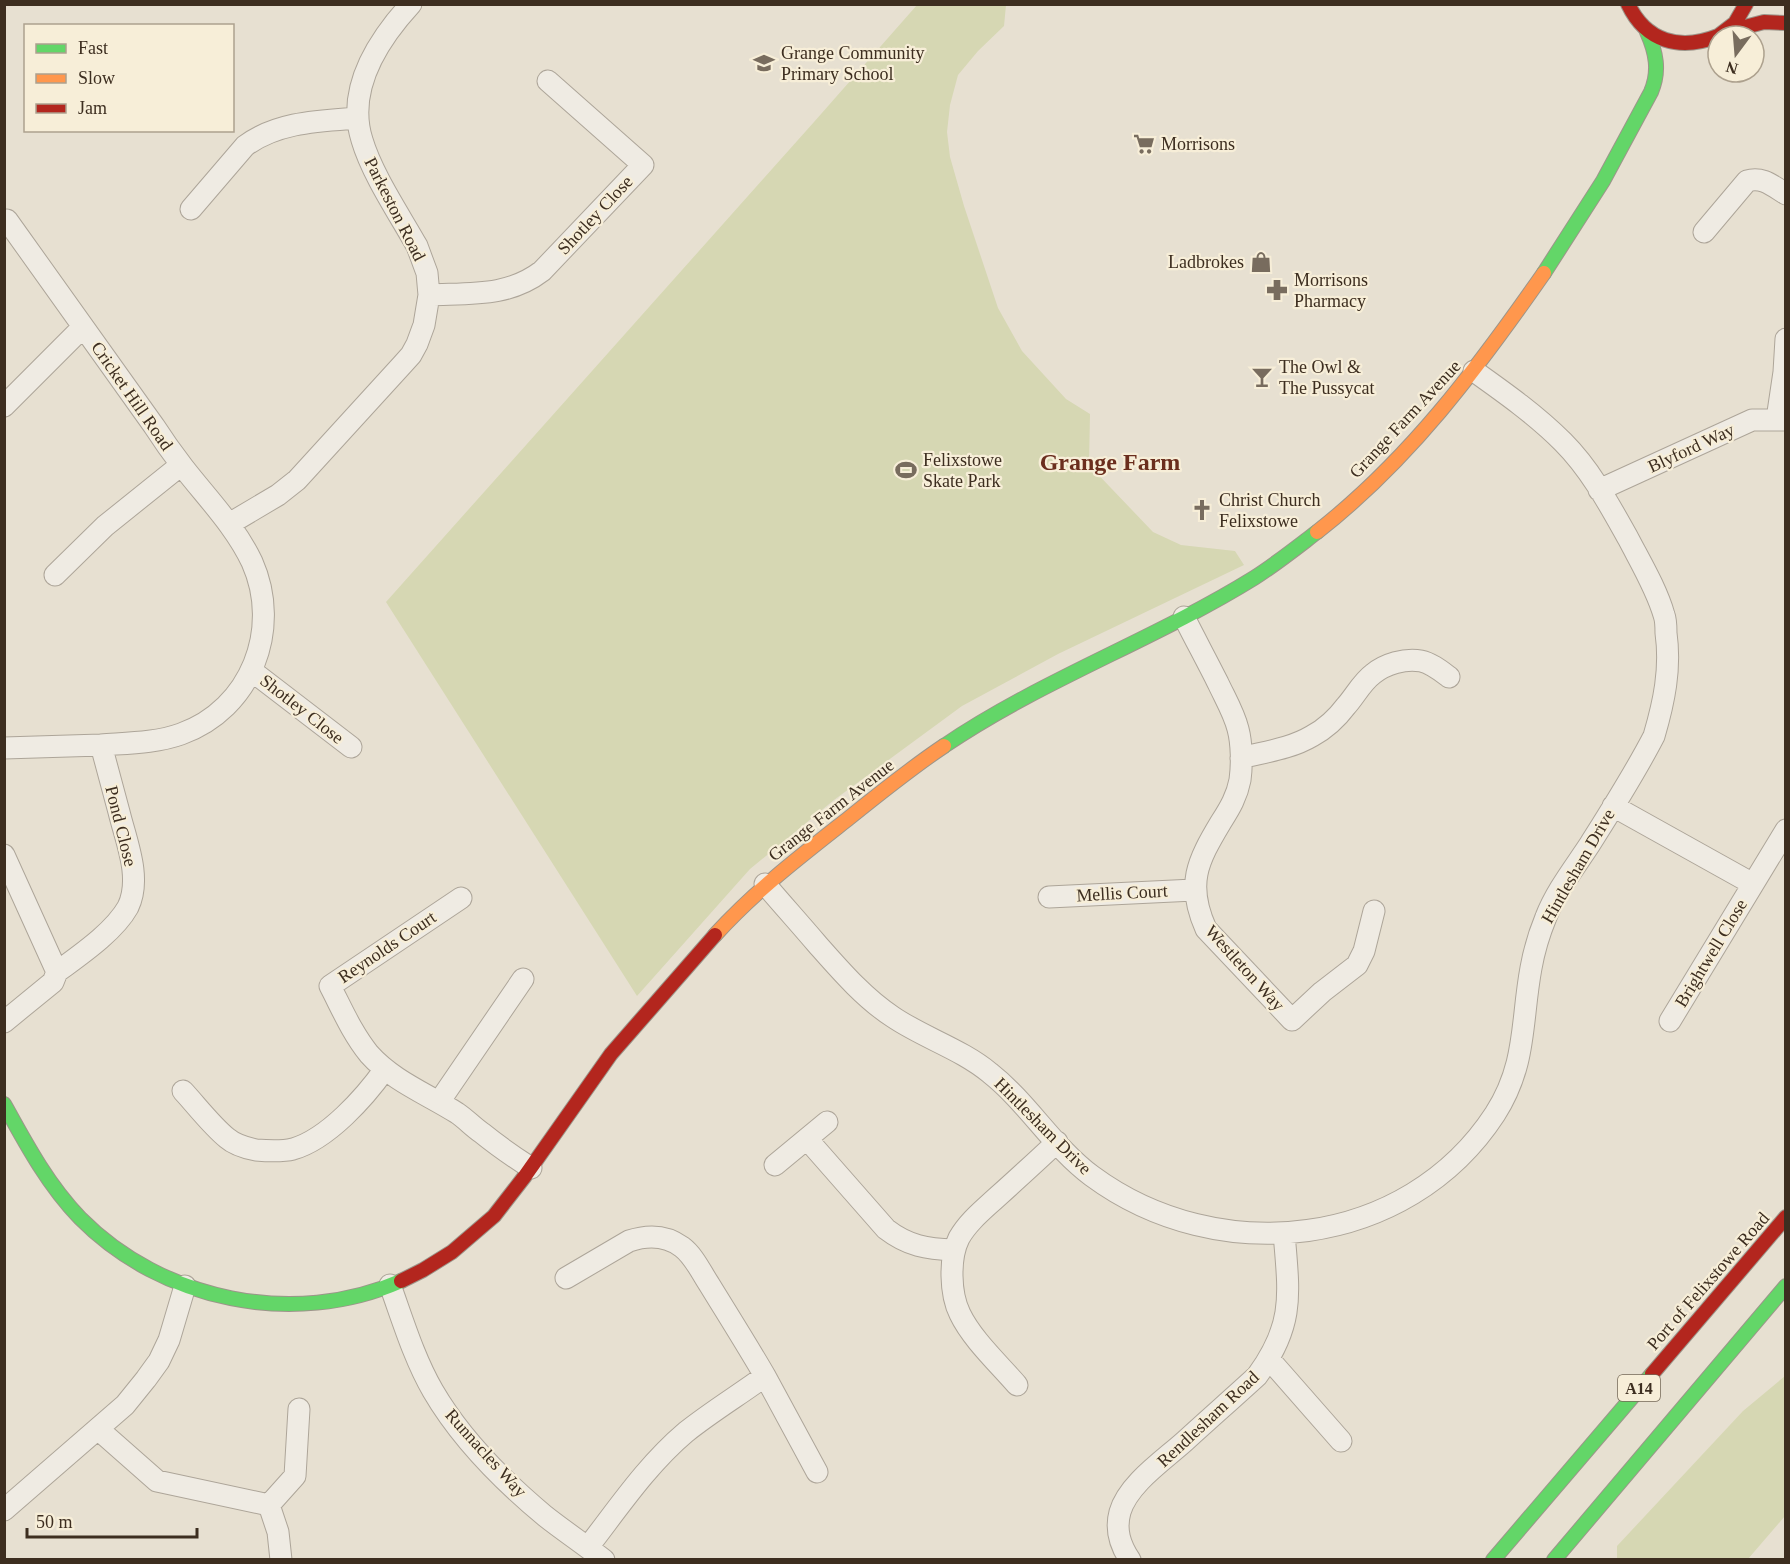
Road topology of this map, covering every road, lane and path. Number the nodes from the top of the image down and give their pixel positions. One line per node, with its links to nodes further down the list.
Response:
1 (411, 4): 14 (street, Parkeston Road)
2 (1628, 4): 7 (main road)
3 (1746, 4): 5 (main road)
4 (1785, 23): 6 (main road)
5 (1731, 24)
6 (1757, 24)
7 (1647, 32): 8 (main road); 13 (main road, Grange Farm Avenue)
8 (1706, 40)
9 (1706, 44): 10 (main road)
10 (1690, 54)
11 (1673, 68): 13 (main road, Grange Farm Avenue)
12 (548, 81): 19 (street, Shotley Close)
13 (1655, 81): 22 (main road, Grange Farm Avenue)
14 (358, 118): 16 (street); 19 (street, Parkeston Road)
15 (1785, 194): 18 (street)
16 (191, 209)
17 (6, 220): 20 (street, Cricket Hill Road)
18 (1704, 232)
19 (429, 295): 27 (street, Parkeston Road)
20 (83, 327): 23 (street, Cricket Hill Road); 25 (street, Cricket Hill Road)
21 (1785, 339): 24 (street)
22 (1474, 371): 26 (street, Hintlesham Drive); 29 (main road, Grange Farm Avenue)
23 (4, 406)
24 (1781, 419): 26 (street, Blyford Way)
25 (181, 465): 27 (street, Cricket Hill Road); 28 (street, Cricket Hill Road)
26 (1599, 490): 36 (street, Hintlesham Drive)
27 (229, 524): 30 (street, Cricket Hill Road)
28 (55, 575)
29 (1184, 617): 35 (street, Westleton Way); 39 (main road, Grange Farm Avenue)
30 (252, 671): 32 (street, Cricket Hill Road); 33 (street, Shotley Close)
31 (1449, 677): 35 (street)
32 (101, 745): 34 (street); 45 (street, Pond Close)
33 (351, 747)
34 (4, 748)
35 (1240, 758): 41 (street, Westleton Way)
36 (1613, 806): 40 (street, Brightwell Close); 59 (street, Hintlesham Drive)
37 (1785, 830): 40 (street, Brightwell Close)
38 (4, 855): 45 (street)
39 (765, 884): 55 (street, Hintlesham Drive); 57 (main road, Grange Farm Avenue)
40 (1753, 884): 47 (street, Brightwell Close)
41 (1194, 890): 42 (street, Mellis Court); 44 (street, Westleton Way)
42 (1049, 897)
43 (461, 898): 49 (street, Reynolds Court)
44 (1374, 911)
45 (57, 972): 48 (street, Pond Close)
46 (523, 979): 51 (street)
47 (1670, 1021)
48 (4, 1022)
49 (386, 1069): 50 (street); 51 (street, Reynolds Court)
50 (183, 1091)
51 (439, 1102): 57 (street, Reynolds Court)
52 (4, 1104): 63 (main road, Grange Farm Avenue)
53 (826, 1122): 54 (street)
54 (807, 1139): 56 (street); 60 (street)
55 (1057, 1142): 59 (street, Hintlesham Drive); 60 (street)
56 (776, 1165)
57 (531, 1168): 62 (main road, Grange Farm Avenue)
58 (1785, 1217): 77 (main road, Port of Felixstowe Road / A14)
59 (1284, 1233): 65 (street, Rendlesham Road)
60 (954, 1250): 67 (street)
61 (566, 1278): 66 (street)
62 (390, 1285): 63 (main road, Grange Farm Avenue); 74 (street, Runnacles Way)
63 (186, 1286): 69 (street)
64 (1785, 1286): 78 (main road, A14)
65 (1269, 1359): 70 (street); 76 (street, Rendlesham Road)
66 (765, 1376): 71 (street); 74 (street)
67 (1017, 1385)
68 (299, 1409): 72 (street)
69 (99, 1429): 72 (street); 73 (street)
70 (1341, 1441)
71 (818, 1472)
72 (269, 1504): 75 (street)
73 (4, 1510)
74 (596, 1553)
75 (281, 1560)
76 (1130, 1560)
77 (1493, 1560)
78 (1554, 1560)

